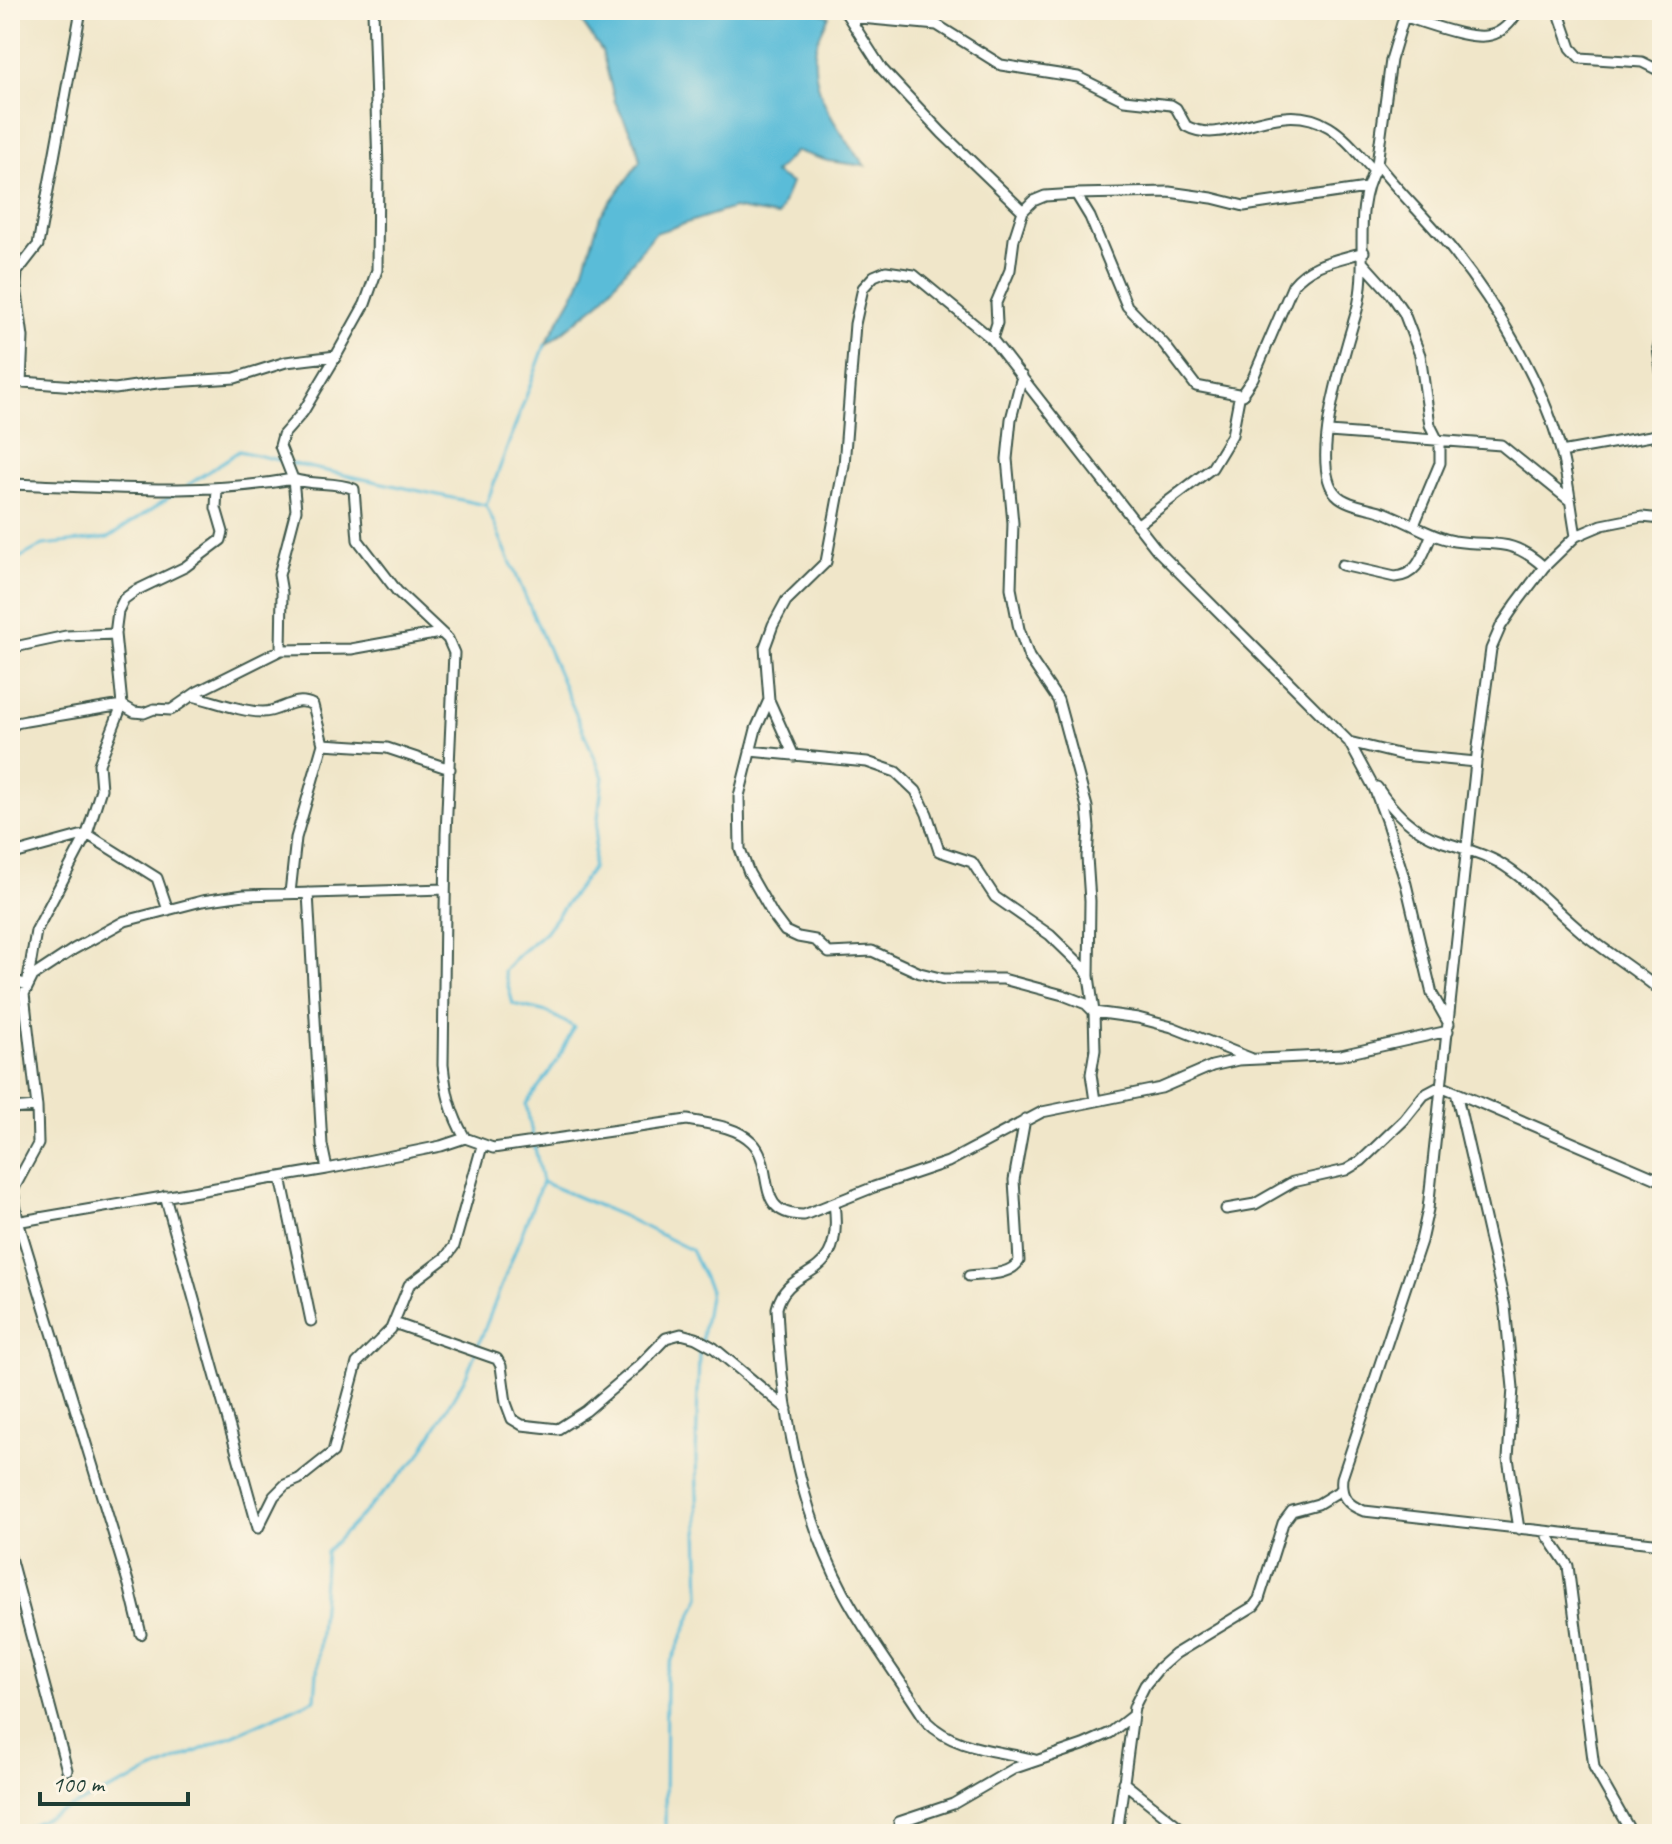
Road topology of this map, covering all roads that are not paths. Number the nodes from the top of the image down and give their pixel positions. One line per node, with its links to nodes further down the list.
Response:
1 (81, 10): 19 (street)
2 (373, 10): 15 (street)
3 (1519, 10): 6 (street)
4 (1558, 10): 7 (street)
5 (847, 14): 8 (street); 11 (street)
6 (1406, 14): 8 (street)
7 (1662, 72)
8 (1376, 167): 9 (street); 24 (street)
9 (1366, 188): 10 (street); 12 (street)
10 (1076, 194): 11 (street); 20 (street)
11 (1023, 211): 14 (street)
12 (1363, 258): 20 (street); 21 (street); 23 (street)
13 (1662, 334): 17 (street)
14 (992, 339): 16 (street); 41 (street)
15 (336, 356): 19 (street); 25 (street)
16 (1022, 376): 30 (street); 58 (street)
17 (1662, 378)
18 (10, 381): 19 (street)
19 (21, 383)
20 (1243, 395): 30 (street)
21 (1329, 432): 23 (street); 31 (street)
22 (1662, 434): 24 (street)
23 (1438, 441): 28 (street); 31 (street)
24 (1561, 452): 28 (street)
25 (293, 479): 27 (street); 36 (street); 39 (street)
26 (10, 484): 27 (street)
27 (217, 488): 37 (street)
28 (1569, 500): 33 (street)
29 (1662, 519): 33 (street)
30 (1137, 525): 44 (street)
31 (1414, 525): 32 (street)
32 (1432, 534): 34 (street); 35 (street)
33 (1576, 536): 35 (street)
34 (1342, 565)
35 (1544, 567): 48 (street)
36 (440, 633): 39 (street); 50 (street)
37 (115, 634): 38 (street); 42 (street)
38 (10, 648)
39 (281, 650): 40 (street)
40 (193, 696): 42 (street); 45 (street)
41 (769, 700): 46 (street); 47 (street)
42 (122, 705): 43 (street); 51 (street)
43 (10, 729)
44 (1349, 742): 48 (street); 49 (street)
45 (323, 744): 50 (street); 55 (street)
46 (750, 751): 47 (street); 62 (street)
47 (794, 756): 58 (street)
48 (1476, 762): 52 (street)
49 (1361, 764): 52 (street); 63 (street)
50 (450, 769): 54 (street)
51 (87, 834): 53 (street); 57 (street); 60 (street)
52 (1468, 848): 61 (street); 63 (street)
53 (10, 855)
54 (445, 889): 56 (street); 71 (street)
55 (290, 893): 56 (street); 57 (street)
56 (308, 893): 73 (street)
57 (168, 910): 60 (street)
58 (1089, 976): 62 (street)
59 (10, 979): 60 (street)
60 (27, 985): 68 (street)
61 (1662, 992)
62 (1094, 1012): 64 (street); 67 (street)
63 (1449, 1028): 64 (street); 65 (street)
64 (1250, 1058): 67 (street)
65 (1441, 1086): 66 (street); 78 (street); 84 (street)
66 (1456, 1092): 75 (street); 85 (street)
67 (1095, 1101): 70 (street)
68 (37, 1107): 69 (street); 79 (street)
69 (10, 1109)
70 (1025, 1119): 77 (street); 80 (street)
71 (465, 1138): 72 (street); 73 (street)
72 (482, 1146): 77 (street); 82 (street)
73 (327, 1169): 74 (street)
74 (281, 1177): 76 (street); 81 (street)
75 (1662, 1181)
76 (165, 1196): 79 (street); 82 (street)
77 (834, 1203): 83 (street)
78 (1226, 1209)
79 (14, 1222): 89 (street)
80 (969, 1276)
81 (311, 1321)
82 (394, 1323): 83 (street)
83 (787, 1409): 91 (street)
84 (1341, 1490): 85 (street); 90 (street)
85 (1519, 1529): 86 (street)
86 (1545, 1532): 87 (street); 95 (street)
87 (1662, 1544)
88 (10, 1557): 92 (street)
89 (141, 1634)
90 (1133, 1715): 91 (street); 93 (street)
91 (1035, 1760): 94 (street)
92 (67, 1770)
93 (1123, 1782): 96 (street); 97 (street)
94 (899, 1822)
95 (1634, 1832)
96 (1117, 1834)
97 (1188, 1834)

